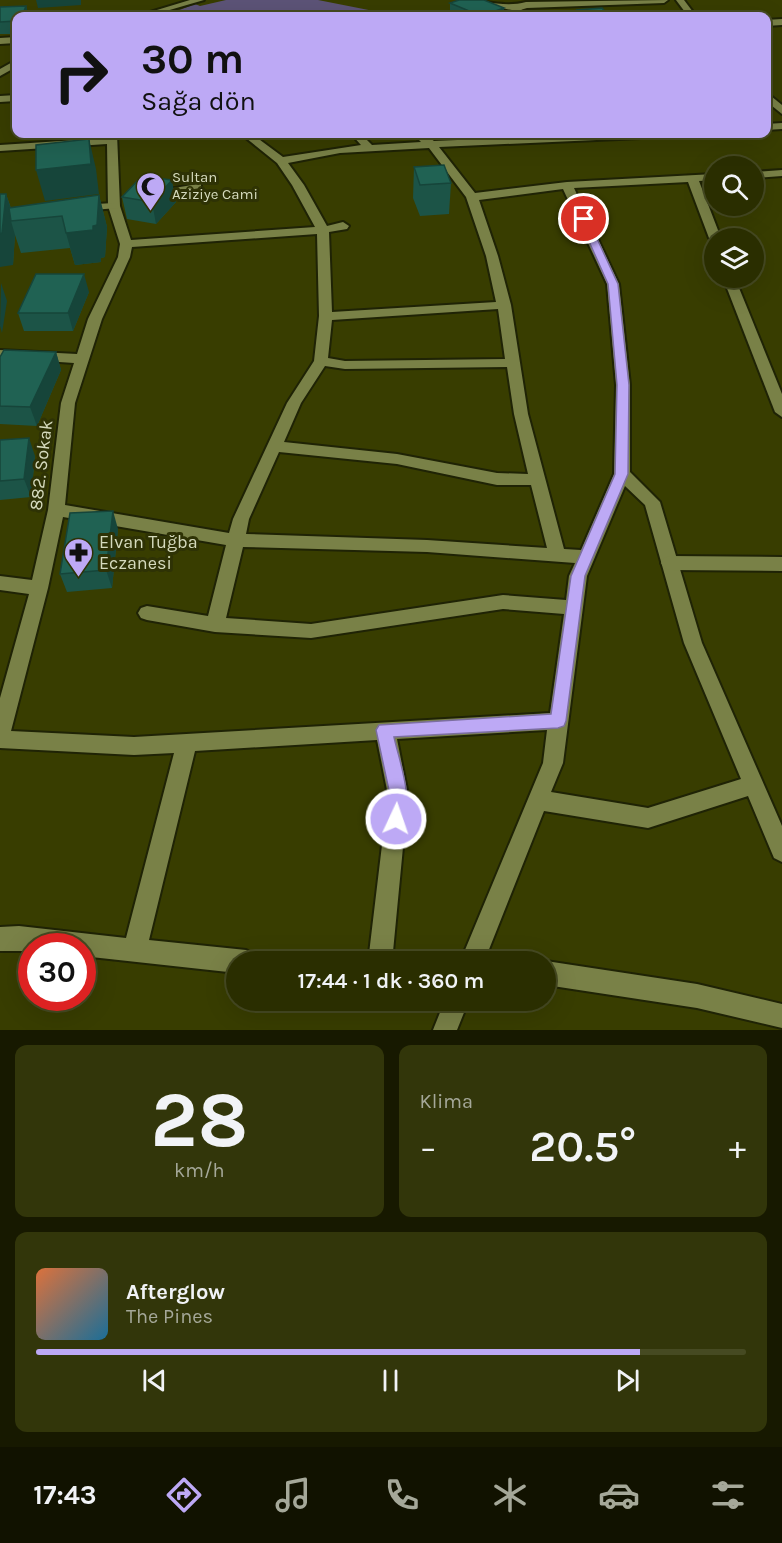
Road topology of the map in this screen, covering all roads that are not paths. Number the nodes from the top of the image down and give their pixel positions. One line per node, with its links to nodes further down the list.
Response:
1 (200, 0): 5 (street)
2 (465, 0): 4 (street)
3 (664, 0): 4 (street)
4 (522, 5)
5 (156, 12)
6 (771, 100): 7 (street)
7 (782, 111)
8 (102, 138): 15 (street)
9 (112, 138): 26 (street)
10 (251, 138): 17 (street)
11 (360, 138): 16 (street)
12 (423, 138): 14 (street)
13 (515, 138): 14 (street)
14 (432, 145): 16 (street); 25 (street)
15 (0, 148)
16 (370, 148): 17 (street)
17 (281, 161): 30 (street)
18 (782, 173): 19 (street)
19 (764, 174)
20 (704, 177): 21 (street)
21 (692, 178): 22 (street); 29 (street)
22 (567, 185): 25 (street); 41 (street)
23 (198, 186): 24 (lane)
24 (156, 193)
25 (472, 197): 33 (street)
26 (118, 201): 27 (street); 31 (street)
27 (63, 210)
28 (343, 226): 30 (street)
29 (711, 228)
30 (323, 230): 31 (street); 34 (street)
31 (126, 244): 36 (street, 882. Sokak)
32 (733, 288): 39 (street)
33 (504, 305): 34 (street); 38 (street)
34 (326, 316): 37 (street)
35 (0, 354): 36 (street)
36 (82, 359): 43 (street, 882. Sokak)
37 (321, 361): 38 (street); 40 (street)
38 (513, 363): 42 (street)
39 (782, 412)
40 (274, 446): 42 (street); 44 (street)
41 (622, 474): 46 (street); 47 (street)
42 (537, 480): 45 (street)
43 (56, 510): 44 (street); 50 (street, 882. Sokak)
44 (236, 540): 45 (street); 53 (street)
45 (557, 555): 46 (street)
46 (586, 557): 51 (street)
47 (670, 563): 48 (street); 58 (street)
48 (782, 564)
49 (0, 583): 50 (street)
50 (39, 588): 56 (street, 882. Sokak)
51 (573, 608): 53 (street); 54 (street)
52 (147, 613): 53 (street)
53 (215, 625)
54 (558, 721): 55 (street); 59 (street)
55 (385, 730): 57 (street); 64 (street)
56 (0, 737): 57 (street)
57 (187, 742): 63 (street)
58 (754, 786): 59 (street); 60 (street)
59 (538, 800): 65 (street)
60 (773, 811): 61 (street)
61 (782, 851)
62 (0, 939): 63 (street)
63 (135, 950): 66 (street)
64 (381, 951)
65 (476, 951)
66 (226, 960)
67 (556, 975): 69 (street)
68 (453, 1011): 70 (street)
69 (782, 1017)
70 (445, 1030)

